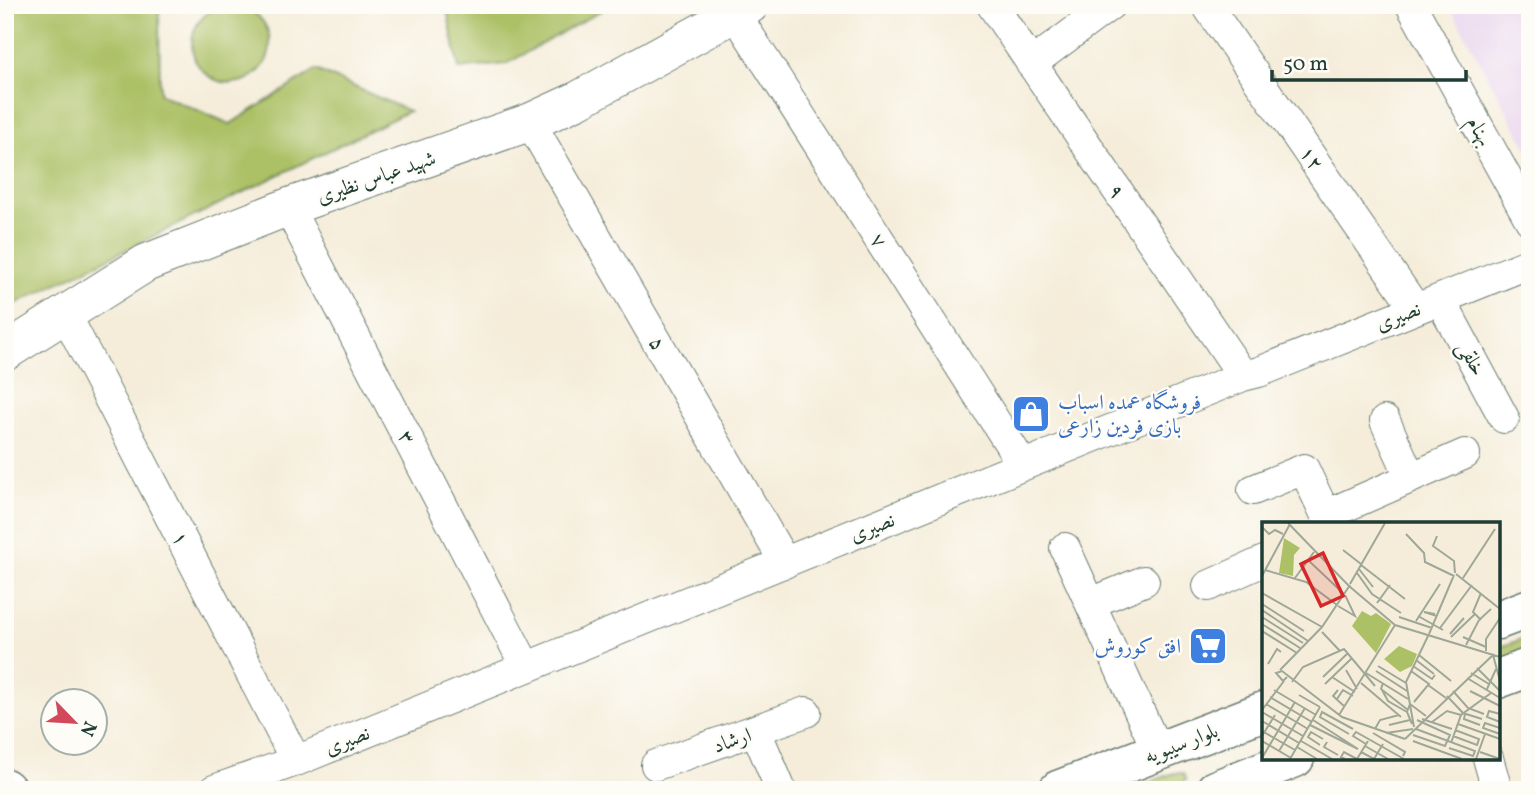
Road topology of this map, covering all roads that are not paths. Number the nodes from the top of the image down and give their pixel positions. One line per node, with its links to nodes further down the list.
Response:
1 (992, 5): 6 (street, ۹)
2 (1110, 5): 6 (street)
3 (1411, 5): 9 (street, بهنام)
4 (1208, 7): 11 (street, ۱۲)
5 (743, 10): 7 (street, شهید عباس نظیری); 18 (street, ۷)
6 (1031, 64): 14 (street, ۹)
7 (530, 122): 8 (street, شهید عباس نظیری); 24 (street, ۵)
8 (288, 207): 12 (street, شهید عباس نظیری); 30 (street, ۳)
9 (1530, 220)
10 (1530, 263): 11 (street, نصیری)
11 (1428, 304): 14 (street, نصیری); 15 (street, خلقی)
12 (66, 315): 13 (street, شهید عباس نظیری); 39 (street, ۱)
13 (5, 352)
14 (1243, 376): 18 (street, نصیری)
15 (1504, 418)
16 (1385, 421): 19 (street)
17 (1465, 454): 19 (street)
18 (1023, 465): 24 (street, نصیری)
19 (1410, 477): 21 (street)
20 (1253, 490): 21 (street)
21 (1328, 519)
22 (1065, 548): 27 (street)
23 (1262, 562): 26 (street)
24 (785, 563): 30 (street, نصیری)
25 (1144, 580): 27 (street)
26 (1208, 586)
27 (1091, 603): 37 (street)
28 (1530, 608): 29 (main road)
29 (1500, 619)
30 (526, 667): 39 (street, نصیری)
31 (1530, 667): 32 (main road)
32 (1500, 678)
33 (806, 712): 35 (street, ارشاد)
34 (1262, 712): 36 (main road, بلوار سیبویه)
35 (756, 731): 40 (street, ارشاد); 44 (street)
36 (1197, 737): 37 (main road, بلوار سیبویه); 42 (main road)
37 (1158, 752): 45 (main road, بلوار سیبویه)
38 (1489, 760): 46 (street)
39 (296, 761): 43 (street, نصیری)
40 (656, 765)
41 (1278, 773): 42 (main road)
42 (1217, 789)
43 (214, 790)
44 (781, 790)
45 (1058, 790)
46 (1497, 790)

